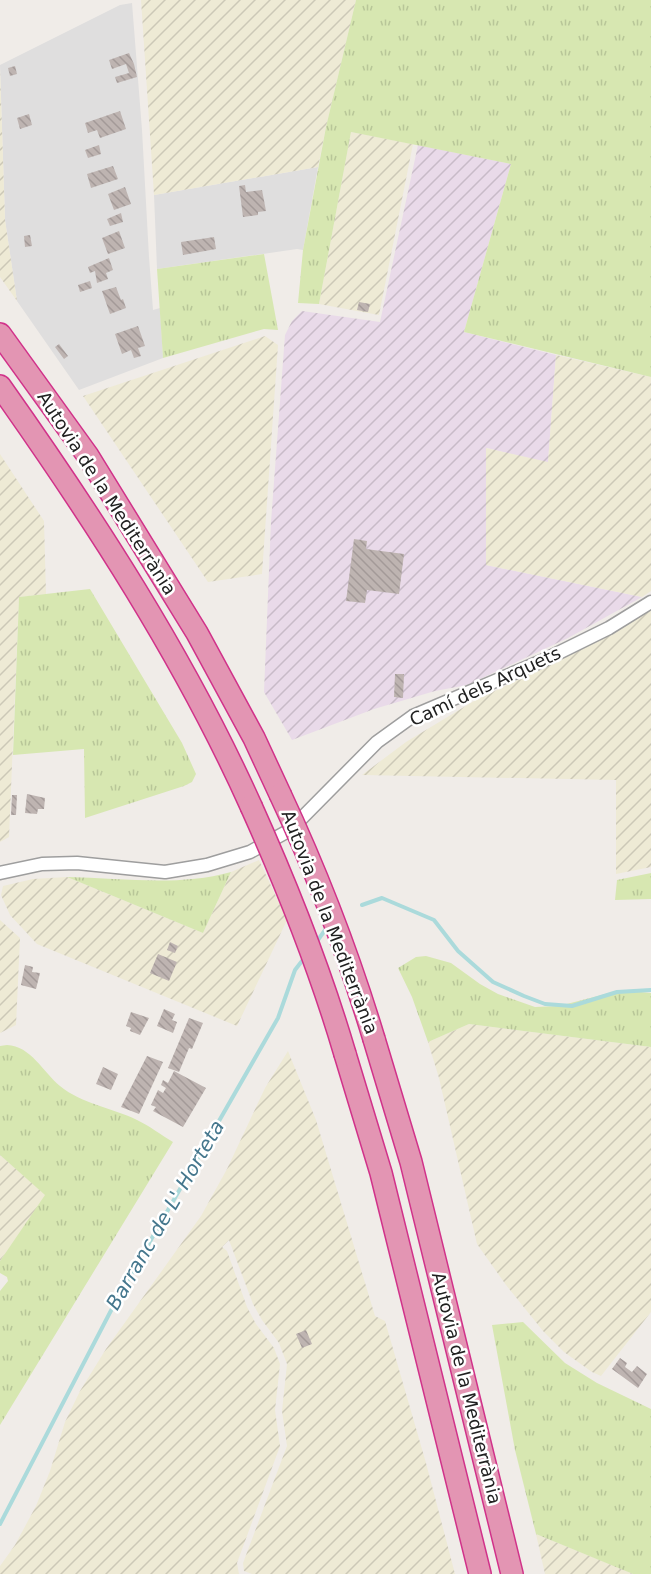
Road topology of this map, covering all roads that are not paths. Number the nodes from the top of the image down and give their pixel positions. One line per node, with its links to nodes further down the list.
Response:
1 (0, 334): 6 (highway, Autovia de la Mediterrània, bridge)
2 (0, 386): 5 (highway, Autovia de la Mediterrània, bridge)
3 (651, 602): 4 (street, Camí dels Arquets)
4 (0, 873)
5 (480, 1574)
6 (512, 1574)

